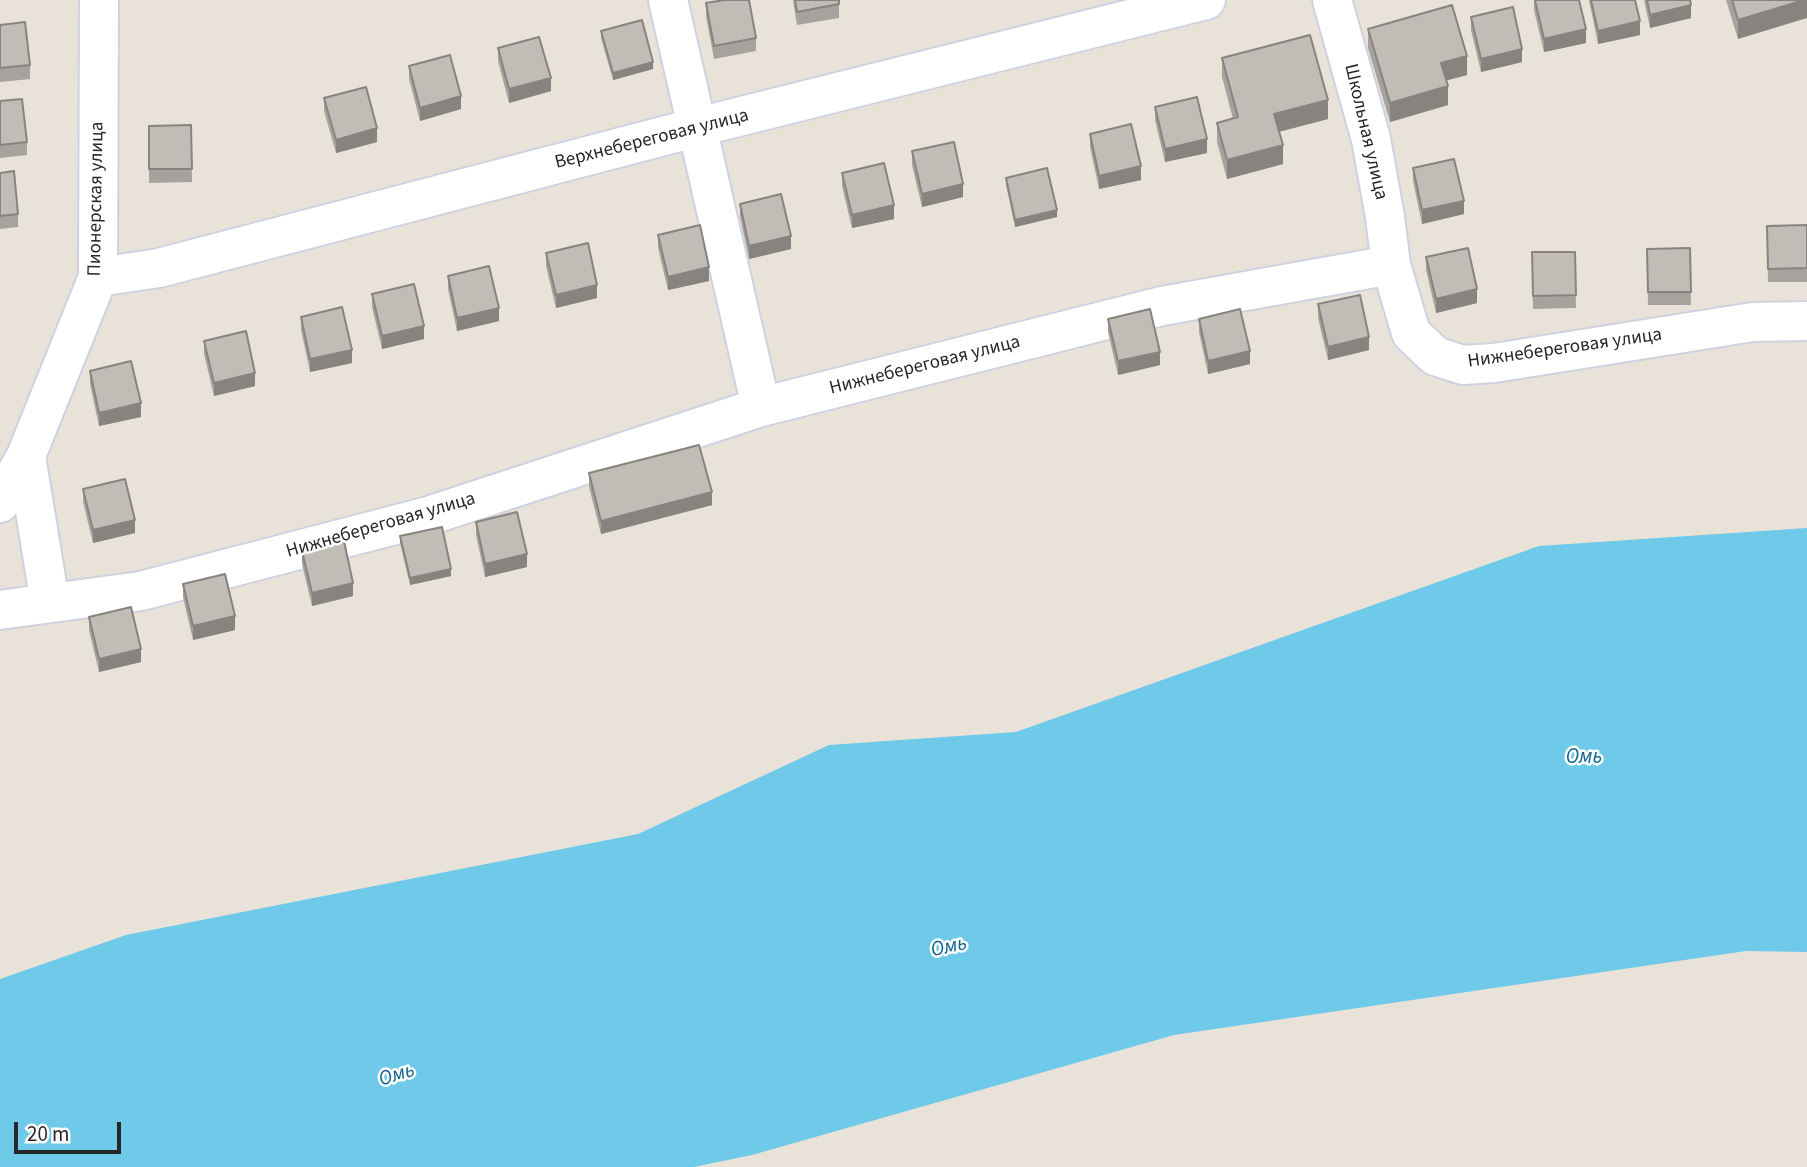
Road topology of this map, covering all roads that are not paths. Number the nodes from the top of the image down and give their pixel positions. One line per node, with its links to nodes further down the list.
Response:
1 (99, 0): 7 (street, Пионерская улица)
2 (668, 0): 5 (street)
3 (1206, 0): 5 (street, Верхнебереговая улица)
4 (1332, 0): 6 (street, Школьная улица)
5 (698, 127): 7 (street, Верхнебереговая улица); 9 (street)
6 (1391, 265): 8 (street, Нижнебереговая улица); 9 (street, Нижнебереговая улица)
7 (98, 277): 10 (street, Пионерская улица)
8 (1807, 321)
9 (761, 407): 12 (street, Нижнебереговая улица)
10 (26, 456): 11 (street, Пионерская улица); 12 (street)
11 (0, 503)
12 (50, 603): 13 (street, Нижнебереговая улица)
13 (0, 610)

